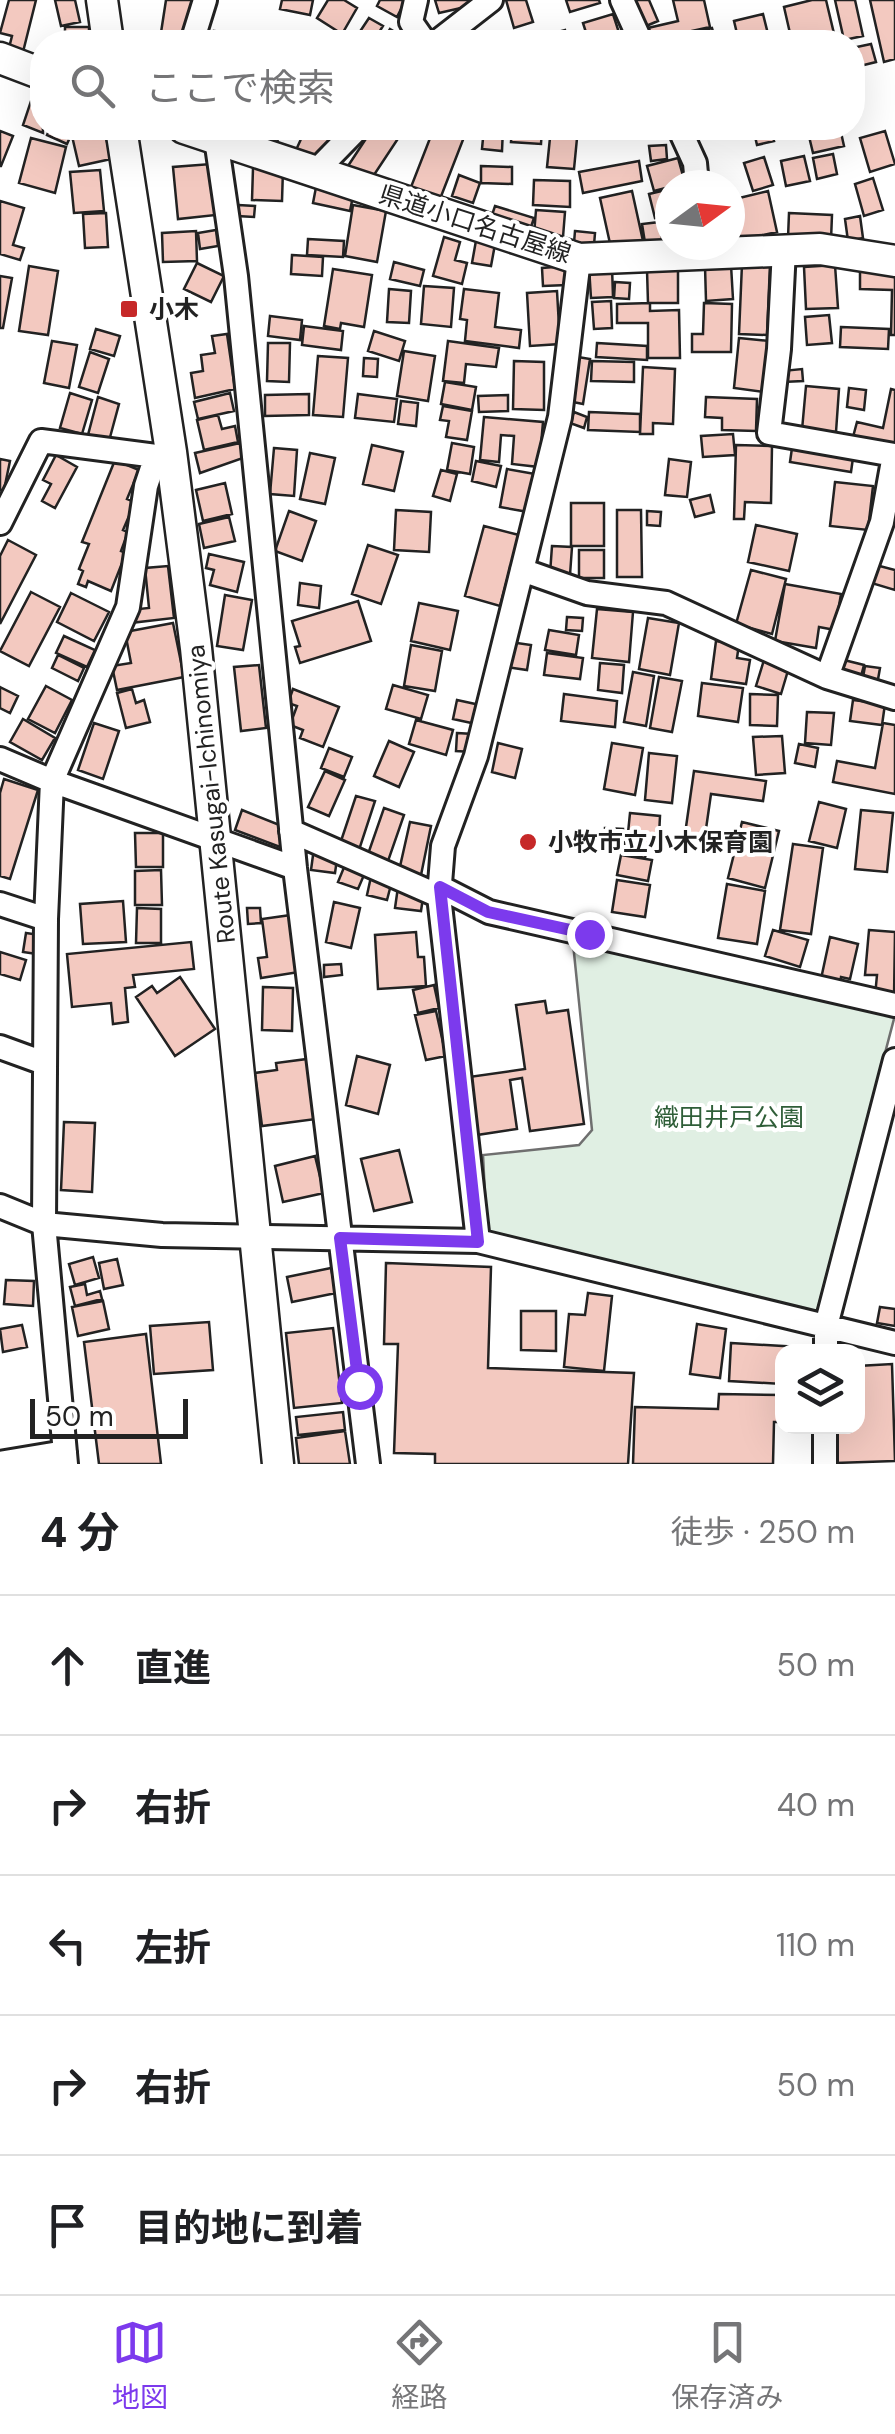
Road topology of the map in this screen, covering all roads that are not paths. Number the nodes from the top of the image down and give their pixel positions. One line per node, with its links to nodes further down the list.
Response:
1 (102, 0): 6 (main road)
2 (205, 0): 7 (street)
3 (416, 0): 8 (street)
4 (490, 0): 9 (street)
5 (622, 0): 10 (street)
6 (106, 30)
7 (196, 30)
8 (417, 30)
9 (452, 30)
10 (635, 30)
11 (0, 58): 12 (main road)
12 (30, 69)
13 (122, 140): 25 (main road, Route Kasugai-Ichinomiya)
14 (216, 140): 33 (street)
15 (219, 140): 19 (main road, 県道小口名古屋線)
16 (347, 140): 19 (street)
17 (685, 140): 18 (street)
18 (696, 170)
19 (316, 172): 23 (main road, 県道小口名古屋線)
20 (745, 249): 21 (main road, 県道小口名古屋線)
21 (784, 249): 24 (main road, 県道小口名古屋線); 26 (street)
22 (655, 253): 23 (main road, 県道小口名古屋線)
23 (578, 259): 28 (street)
24 (895, 261)
25 (164, 454): 27 (street); 32 (street); 34 (main road, Route Kasugai-Ichinomiya)
26 (892, 491): 29 (street)
27 (0, 523)
28 (522, 570): 29 (street); 36 (street)
29 (827, 677): 30 (street)
30 (895, 698)
31 (0, 759): 32 (street)
32 (52, 781): 34 (street); 38 (street)
33 (292, 831): 35 (street); 36 (street)
34 (215, 839): 35 (street); 46 (main road, Route Kasugai-Ichinomiya)
35 (296, 868): 45 (street)
36 (439, 892): 39 (street); 47 (street)
37 (0, 904): 38 (street)
38 (46, 919): 42 (street)
39 (895, 1004)
40 (0, 1048): 42 (street)
41 (895, 1060): 48 (street)
42 (44, 1063): 44 (street)
43 (0, 1206): 44 (street)
44 (44, 1224): 46 (street); 52 (street)
45 (340, 1238): 46 (street); 47 (street); 55 (street)
46 (256, 1239): 54 (main road, Route Kasugai-Ichinomiya)
47 (478, 1242): 48 (street)
48 (826, 1326): 49 (street); 50 (street)
49 (895, 1343)
50 (826, 1344)
51 (825, 1434): 56 (street)
52 (65, 1458): 53 (street)
53 (0, 1462)
54 (278, 1464)
55 (368, 1464)
56 (825, 1464)

